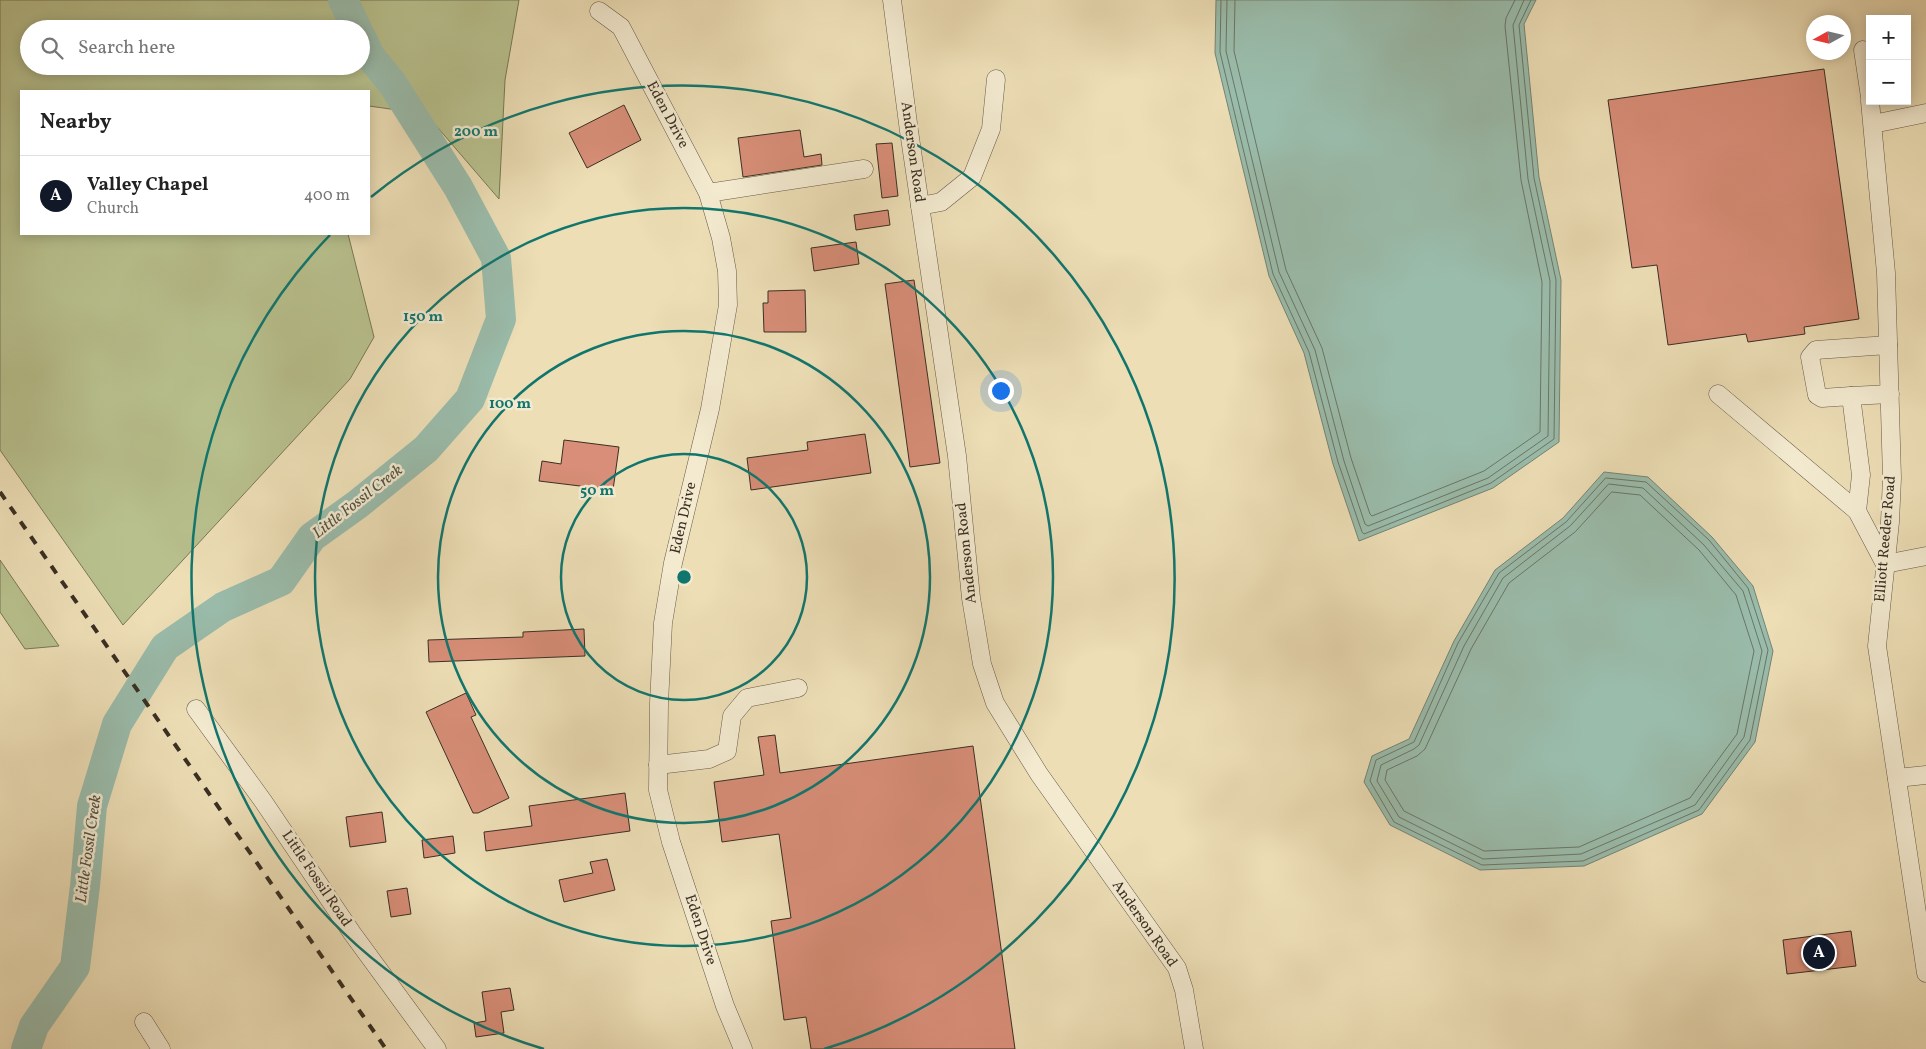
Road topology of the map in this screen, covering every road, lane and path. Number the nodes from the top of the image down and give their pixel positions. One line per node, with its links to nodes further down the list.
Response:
1 (892, 0): 11 (street, Anderson Road)
2 (599, 11): 10 (street, Eden Drive)
3 (1863, 50): 4 (street)
4 (1866, 70)
5 (996, 79): 11 (street)
6 (1871, 105): 8 (street, Elliott Reeder Road)
7 (1926, 113): 8 (street)
8 (1873, 124): 12 (street, Elliott Reeder Road)
9 (864, 169): 10 (street)
10 (708, 193): 21 (street, Eden Drive)
11 (920, 206): 30 (street, Anderson Road)
12 (1888, 344): 14 (street, Elliott Reeder Road); 15 (street)
13 (1718, 394): 16 (street)
14 (1890, 394): 15 (street); 18 (street, Elliott Reeder Road)
15 (1851, 396): 16 (street)
16 (1857, 511): 18 (street)
17 (1926, 556): 18 (street)
18 (1885, 564): 23 (street, Elliott Reeder Road)
19 (798, 688): 21 (street)
20 (196, 709): 28 (street, Little Fossil Road)
21 (658, 765): 29 (street, Eden Drive)
22 (1926, 775): 23 (street)
23 (1897, 778): 24 (street, Elliott Reeder Road)
24 (1921, 906): 25 (street, Elliott Reeder Road)
25 (1926, 973)
26 (144, 1022): 27 (street)
27 (160, 1049)
28 (437, 1049)
29 (743, 1049)
30 (1194, 1049)

